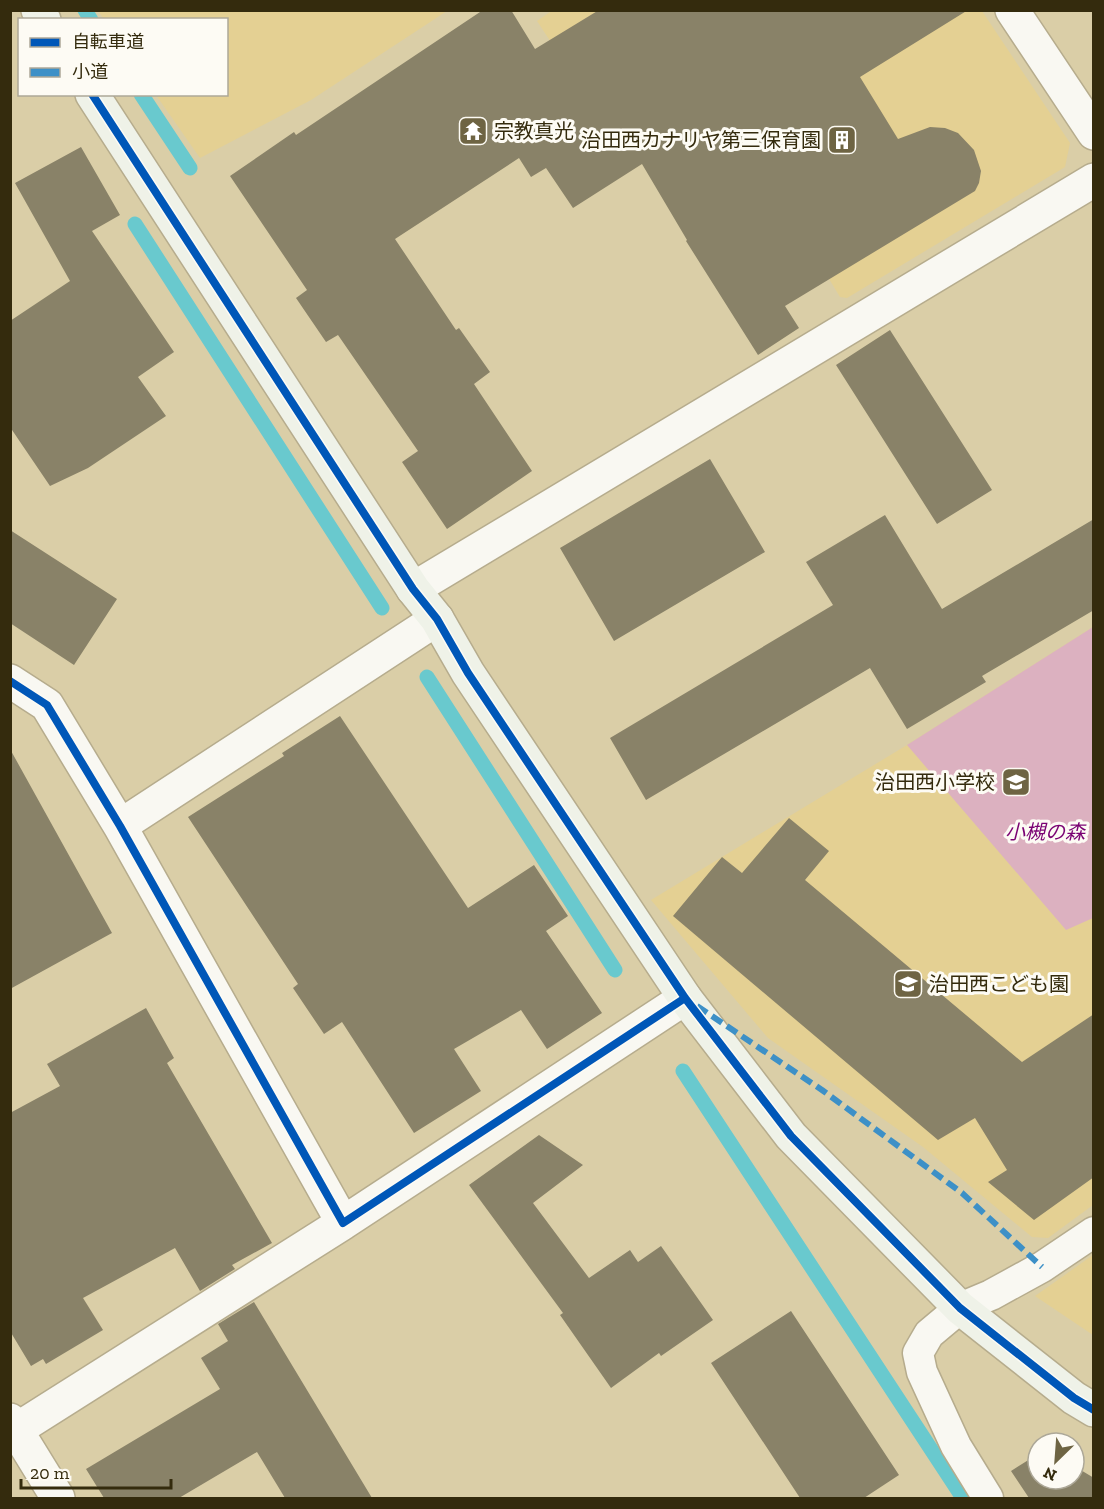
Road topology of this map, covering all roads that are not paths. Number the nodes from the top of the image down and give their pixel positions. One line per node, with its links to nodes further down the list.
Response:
1 (1012, 10): 3 (street)
2 (93, 96): 5 (street)
3 (1094, 134)
4 (1094, 180): 5 (street)
5 (413, 589): 6 (street)
6 (437, 619): 8 (street); 9 (street)
7 (10, 681): 8 (street)
8 (120, 826): 10 (street)
9 (685, 998): 10 (street); 12 (street)
10 (343, 1223): 14 (street)
11 (1094, 1232): 12 (lane)
12 (960, 1308): 13 (street); 16 (lane)
13 (1094, 1410)
14 (13, 1425): 15 (street)
15 (58, 1498)
16 (988, 1498)

